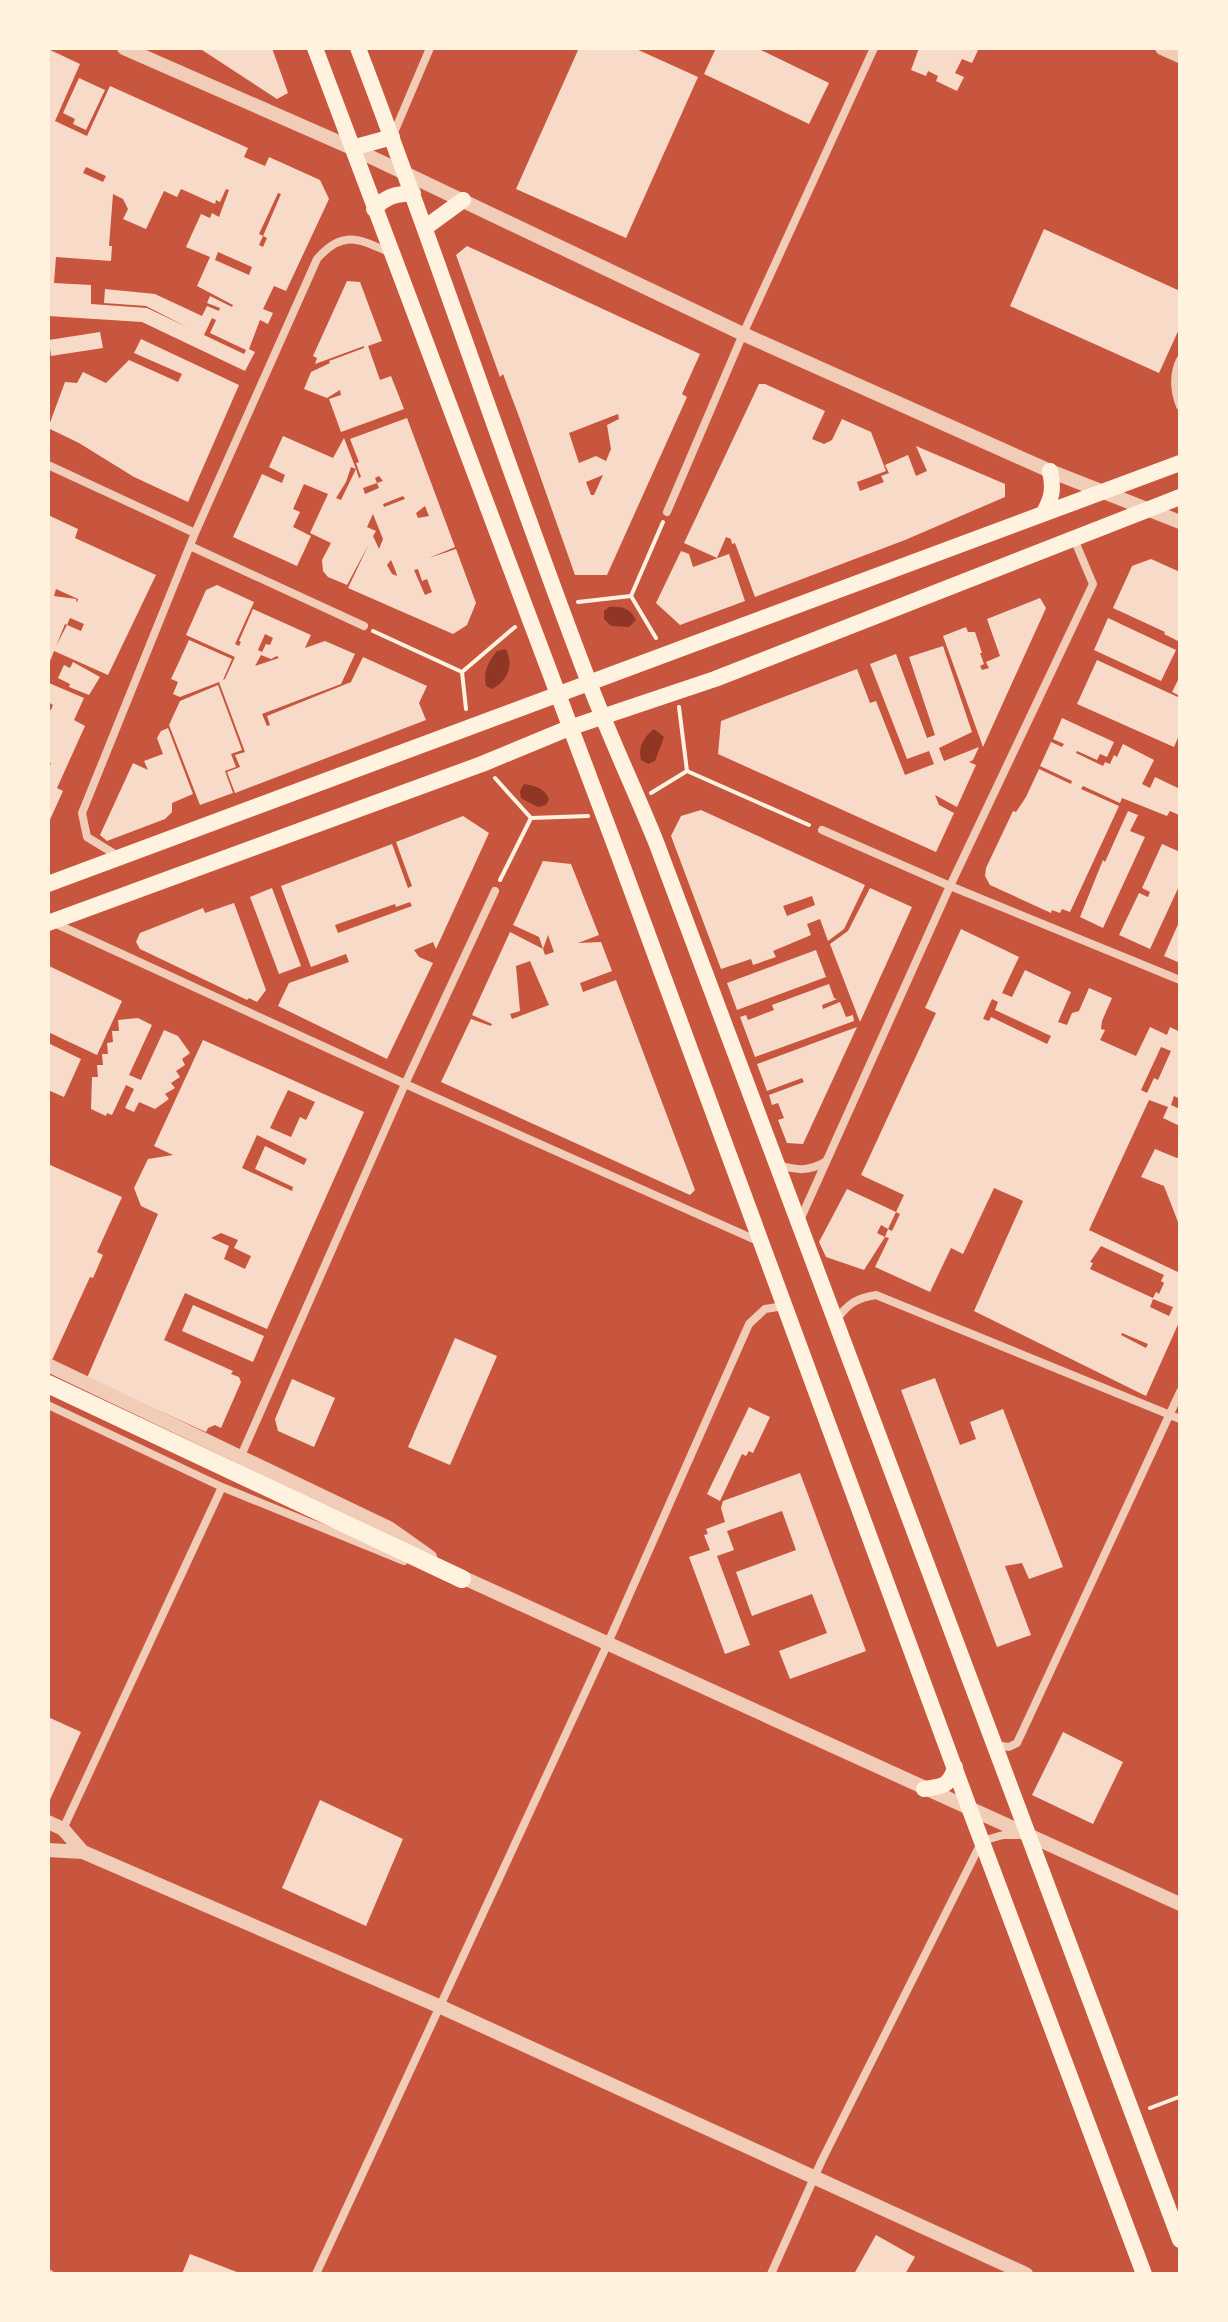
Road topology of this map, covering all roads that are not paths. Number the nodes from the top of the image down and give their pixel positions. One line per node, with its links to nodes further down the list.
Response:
1 (124, 48): 9 (street)
2 (315, 48): 9 (main road)
3 (358, 48): 8 (main road)
4 (430, 48): 8 (street)
5 (874, 48): 16 (street)
6 (1162, 48): 7 (street)
7 (1180, 56)
8 (392, 137): 9 (main road); 10 (main road)
9 (352, 148): 10 (street); 13 (main road)
10 (406, 173): 11 (main road); 12 (street)
11 (413, 193): 13 (main road); 14 (main road)
12 (463, 200): 14 (main road); 16 (street)
13 (374, 209): 15 (main road)
14 (426, 227): 32 (main road)
15 (391, 254): 28 (street); 33 (main road)
16 (743, 334): 21 (street); 25 (street)
17 (1180, 360): 18 (street)
18 (1180, 406)
19 (1180, 463): 22 (main road)
20 (48, 465): 28 (street)
21 (1050, 471): 22 (street); 26 (main road)
22 (1102, 492): 24 (street); 26 (main road)
23 (1180, 497): 24 (main road)
24 (1148, 508): 27 (street); 29 (main road)
25 (667, 512)
26 (1043, 514): 32 (main road)
27 (1180, 522)
28 (195, 533): 30 (street)
29 (1074, 539): 34 (main road); 39 (street)
30 (190, 546): 31 (street); 37 (street)
31 (364, 626)
32 (589, 682): 33 (main road); 34 (main road)
33 (557, 693): 35 (main road); 37 (main road)
34 (603, 718): 35 (main road); 45 (main road)
35 (569, 728): 41 (main road); 47 (main road)
36 (822, 830): 39 (street)
37 (119, 856): 38 (main road)
38 (48, 884)
39 (950, 886): 42 (street); 44 (street)
40 (495, 891): 43 (street)
41 (50, 923): 43 (street)
42 (1180, 980)
43 (405, 1084): 47 (street); 56 (street)
44 (826, 1161): 45 (street); 46 (street)
45 (776, 1165): 46 (main road)
46 (798, 1224): 49 (main road)
47 (760, 1242): 48 (main road)
48 (785, 1306): 59 (street); 61 (main road)
49 (836, 1321): 54 (street); 60 (main road)
50 (48, 1365): 56 (street)
51 (48, 1384): 58 (main road)
52 (1180, 1392): 54 (street)
53 (48, 1405): 57 (street)
54 (1170, 1414): 55 (street); 60 (street)
55 (1180, 1419)
56 (240, 1458): 58 (street)
57 (222, 1487): 58 (street); 65 (street)
58 (462, 1579): 59 (street)
59 (607, 1645): 62 (street); 71 (street)
60 (994, 1745): 66 (main road)
61 (955, 1767): 62 (main road); 63 (main road)
62 (924, 1789): 63 (street)
63 (970, 1810): 66 (street); 67 (main road)
64 (48, 1822): 65 (street)
65 (63, 1829): 68 (street)
66 (1029, 1835): 67 (street); 70 (street); 73 (main road)
67 (982, 1841): 72 (street); 77 (main road)
68 (83, 1852): 69 (street); 71 (street)
69 (49, 1855)
70 (1180, 1904)
71 (441, 2007): 72 (street); 74 (street)
72 (814, 2176): 75 (street); 76 (street)
73 (1180, 2240)
74 (316, 2274)
75 (771, 2274)
76 (1026, 2274)
77 (1144, 2274)

